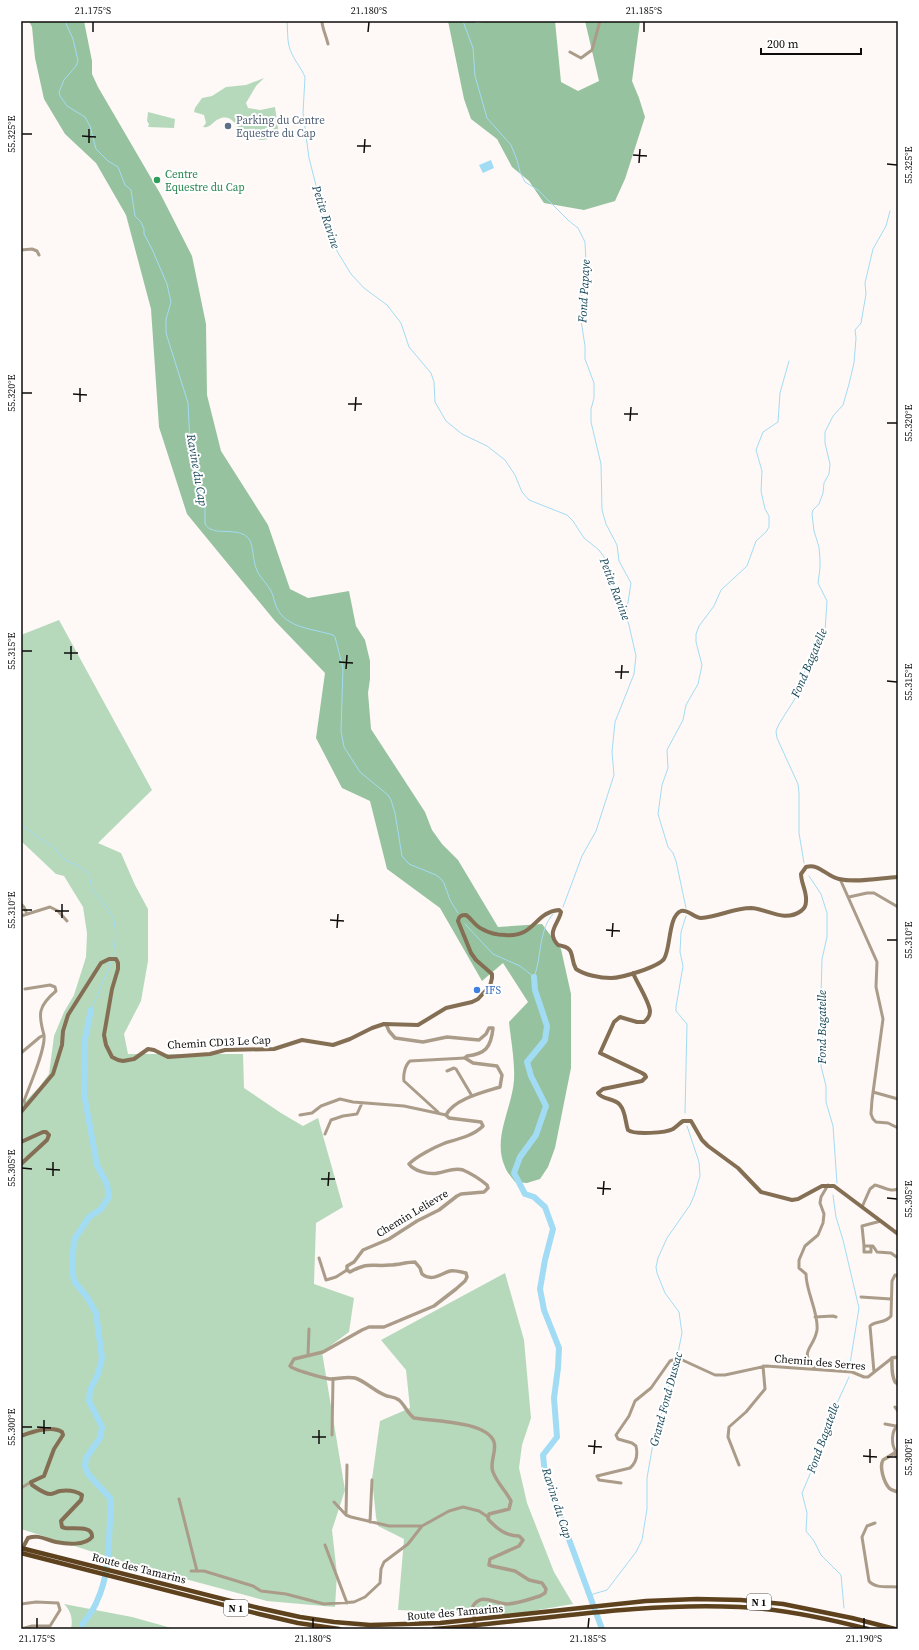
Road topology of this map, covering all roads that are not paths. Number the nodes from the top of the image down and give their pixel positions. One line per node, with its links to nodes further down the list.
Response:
1 (322, 21): 3 (street)
2 (600, 21): 4 (street)
3 (328, 44)
4 (570, 52)
5 (21, 250): 6 (street)
6 (38, 255)
7 (898, 877): 8 (main road)
8 (840, 879): 9 (street); 15 (main road, Chemin CD13 Le Cap)
9 (849, 897): 11 (street); 22 (street)
10 (21, 904): 12 (street)
11 (898, 907)
12 (27, 914): 13 (street); 14 (street)
13 (21, 916)
14 (67, 921)
15 (633, 973): 17 (main road, Chemin CD13 Le Cap); 35 (main road)
16 (25, 989): 18 (street)
17 (386, 1024): 20 (street); 26 (main road, Chemin CD13 Le Cap)
18 (44, 1036): 19 (street); 26 (street)
19 (21, 1053)
20 (465, 1058): 23 (street); 28 (street)
21 (447, 1071): 23 (street)
22 (873, 1092): 24 (street); 31 (street)
23 (472, 1096): 30 (street)
24 (898, 1099)
25 (362, 1103): 28 (street); 29 (street); 32 (street)
26 (26, 1106): 27 (main road)
27 (21, 1112)
28 (439, 1114): 30 (street)
29 (300, 1115)
30 (446, 1115): 44 (street, Chemin Lelievre)
31 (898, 1128)
32 (325, 1134)
33 (21, 1142): 34 (main road)
34 (21, 1164)
35 (828, 1186): 37 (main road); 48 (street)
36 (898, 1190): 37 (street)
37 (862, 1207): 38 (main road)
38 (882, 1221): 39 (main road); 40 (street)
39 (898, 1234)
40 (864, 1246): 41 (street); 41 (street)
41 (871, 1246): 43 (street)
42 (319, 1258): 44 (street)
43 (898, 1258)
44 (347, 1270): 51 (street)
45 (898, 1276): 47 (street)
46 (860, 1297): 47 (street)
47 (891, 1298): 56 (street)
48 (815, 1317): 49 (street); 55 (street)
49 (836, 1317)
50 (309, 1329): 51 (street)
51 (308, 1355): 57 (street)
52 (898, 1357): 53 (street)
53 (892, 1358): 56 (street, Chemin des Serres); 58 (street)
54 (764, 1366): 55 (street, Chemin des Serres); 68 (street, Chemin des Serres); 71 (street, Chemin des Serres)
55 (815, 1369): 56 (street, Chemin des Serres)
56 (874, 1372)
57 (333, 1379): 63 (street); 77 (street)
58 (898, 1384)
59 (895, 1407): 60 (street)
60 (898, 1411)
61 (885, 1424): 62 (street)
62 (897, 1426): 65 (street)
63 (332, 1435)
64 (21, 1436): 70 (main road)
65 (896, 1452): 66 (street); 73 (street)
66 (898, 1459)
67 (347, 1465): 76 (street)
68 (739, 1465)
69 (372, 1480): 78 (street)
70 (31, 1482): 72 (street); 82 (main road)
71 (621, 1483)
72 (21, 1488)
73 (898, 1492)
74 (179, 1499): 84 (street)
75 (334, 1502): 76 (street)
76 (346, 1515): 78 (street)
77 (488, 1517): 80 (street); 89 (street)
78 (370, 1522): 80 (street)
79 (875, 1523): 85 (street)
80 (422, 1526): 86 (street)
81 (325, 1545): 86 (street)
82 (22, 1550): 89 (highway, Route des Tamarins / N 1); 91 (highway, Route des Tamarins / N 1)
83 (192, 1571): 84 (street)
84 (197, 1571): 86 (street)
85 (898, 1587)
86 (347, 1603)
87 (21, 1604): 90 (street)
88 (564, 1613): 89 (highway, Route des Tamarins / N 1); 93 (highway, Route des Tamarins / N 1); 94 (highway, Route des Tamarins / N 1)
89 (472, 1625): 92 (highway, Route des Tamarins / N 1)
90 (21, 1629)
91 (339, 1629)
92 (434, 1629)
93 (868, 1629)
94 (895, 1629)

